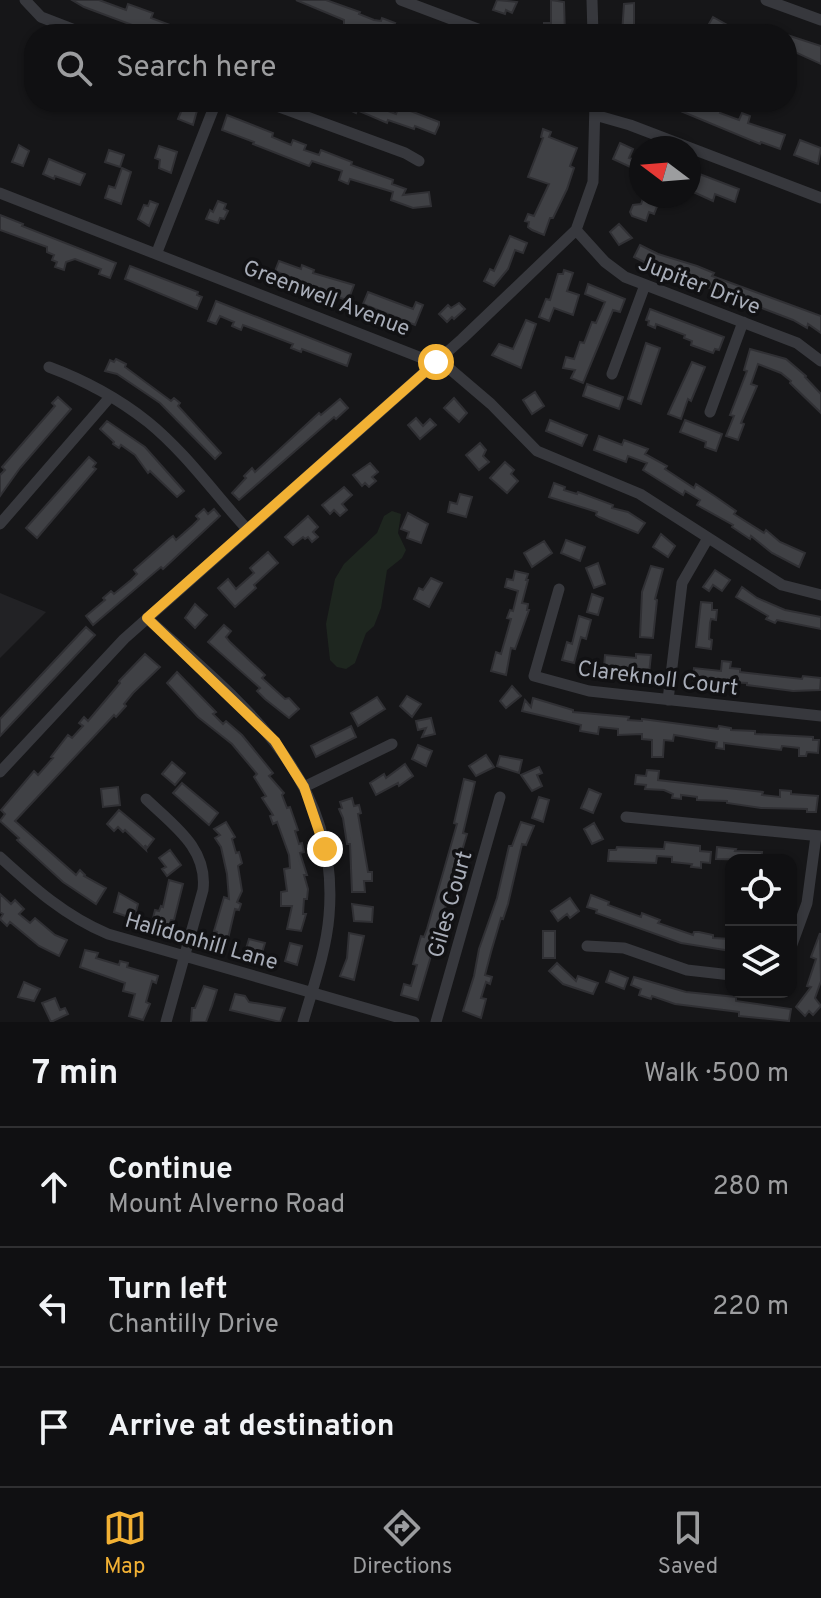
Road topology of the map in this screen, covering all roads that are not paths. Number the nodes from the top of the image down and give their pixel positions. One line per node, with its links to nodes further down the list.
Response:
1 (25, 0): 6 (street)
2 (401, 0): 7 (street)
3 (592, 0): 8 (street)
4 (771, 1): 5 (street)
5 (821, 20)
6 (59, 24)
7 (465, 24)
8 (593, 24)
9 (212, 112): 17 (street)
10 (293, 112): 13 (street)
11 (595, 112): 16 (street)
12 (603, 112): 15 (street)
13 (419, 161)
14 (0, 193): 17 (street, Greenwell Avenue)
15 (821, 198)
16 (576, 230): 18 (street, Jupiter Drive); 21 (street)
17 (157, 252): 21 (street, Greenwell Avenue)
18 (645, 285): 19 (street, Jupiter Drive); 23 (street)
19 (743, 322): 20 (street, Jupiter Drive); 25 (street)
20 (821, 361)
21 (436, 362): 27 (street); 28 (street, Greenwell Avenue)
22 (49, 367): 24 (street)
23 (612, 374)
24 (110, 397): 26 (street); 27 (street)
25 (710, 412)
26 (0, 524)
27 (246, 528): 31 (street)
28 (708, 538): 30 (street, Greenwell Avenue); 32 (street)
29 (559, 589): 32 (street, Clareknoll Court)
30 (821, 595)
31 (147, 618): 35 (street); 36 (street)
32 (668, 700): 33 (street, Clareknoll Court)
33 (821, 716)
34 (392, 744): 36 (street)
35 (0, 772)
36 (304, 787): 46 (street)
37 (500, 797): 50 (street, Giles Court)
38 (146, 799): 44 (street)
39 (626, 817): 40 (street)
40 (819, 836): 42 (street)
41 (0, 857): 44 (street, Halidonhill Lane)
42 (797, 930)
43 (587, 946): 45 (street)
44 (185, 957): 46 (street, Halidonhill Lane); 47 (street)
45 (725, 974)
46 (312, 993): 48 (street); 49 (street, Halidonhill Lane)
47 (166, 1022)
48 (303, 1022)
49 (414, 1022)
50 (436, 1022)

